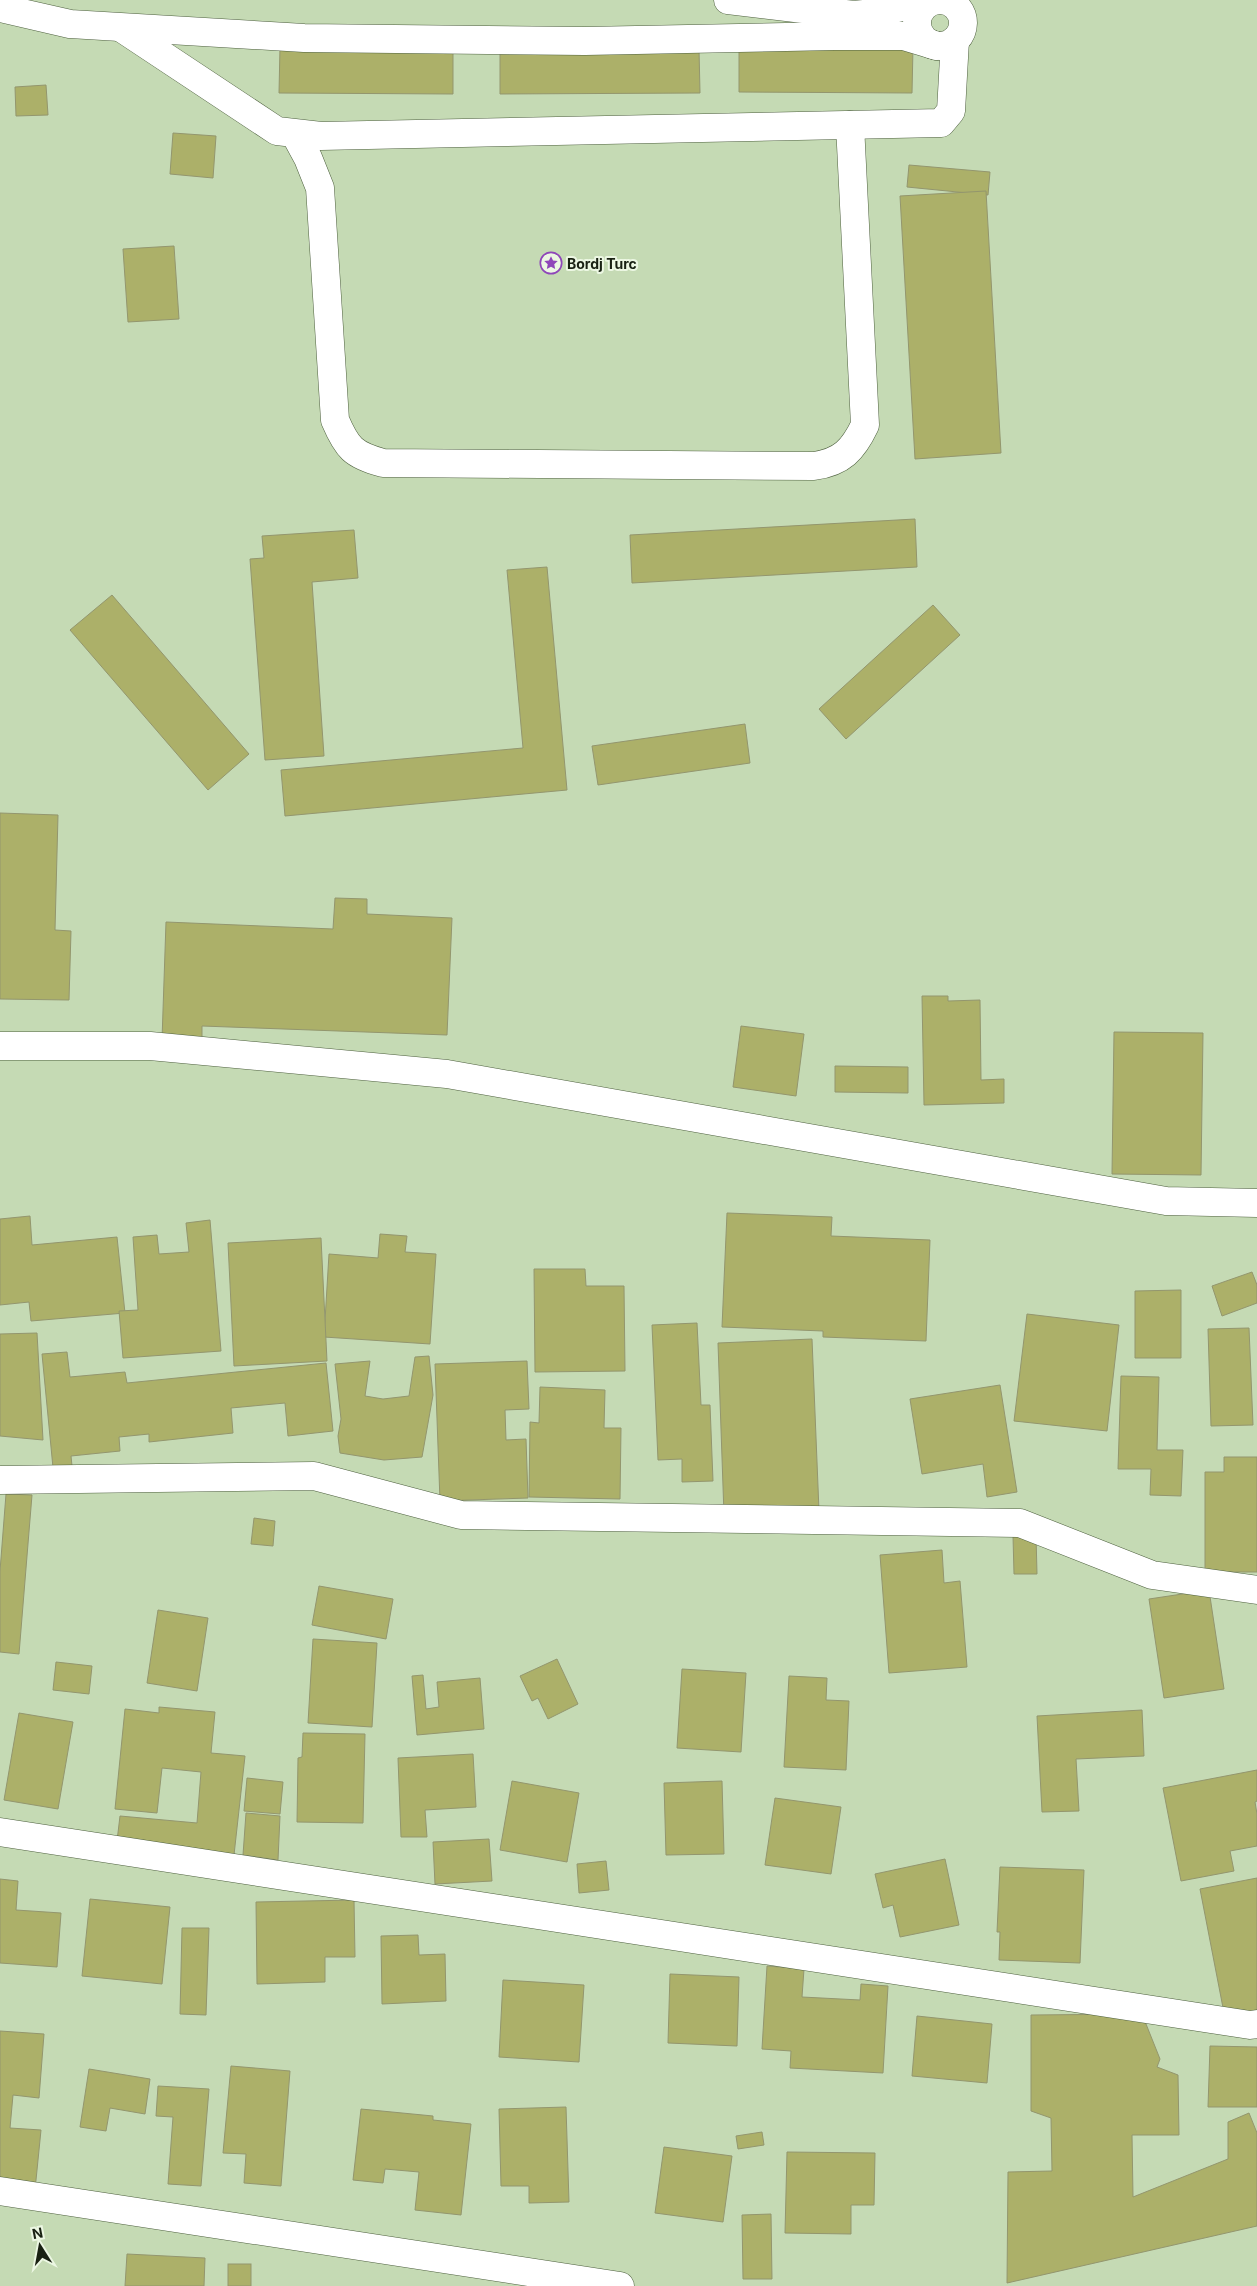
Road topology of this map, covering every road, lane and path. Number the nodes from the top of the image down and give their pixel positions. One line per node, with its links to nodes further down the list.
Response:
1 (728, 0): 2 (street)
2 (950, 3): 5 (street); 5 (street)
3 (0, 8): 4 (street)
4 (121, 28): 5 (street); 7 (street)
5 (946, 43): 6 (street)
6 (850, 125): 7 (street); 7 (street)
7 (295, 134)
8 (0, 1046): 9 (street)
9 (1257, 1203)
10 (0, 1480): 11 (street)
11 (1257, 1590)
12 (0, 1832): 13 (street)
13 (1257, 2024)
14 (0, 2191): 15 (street)
15 (620, 2286)

